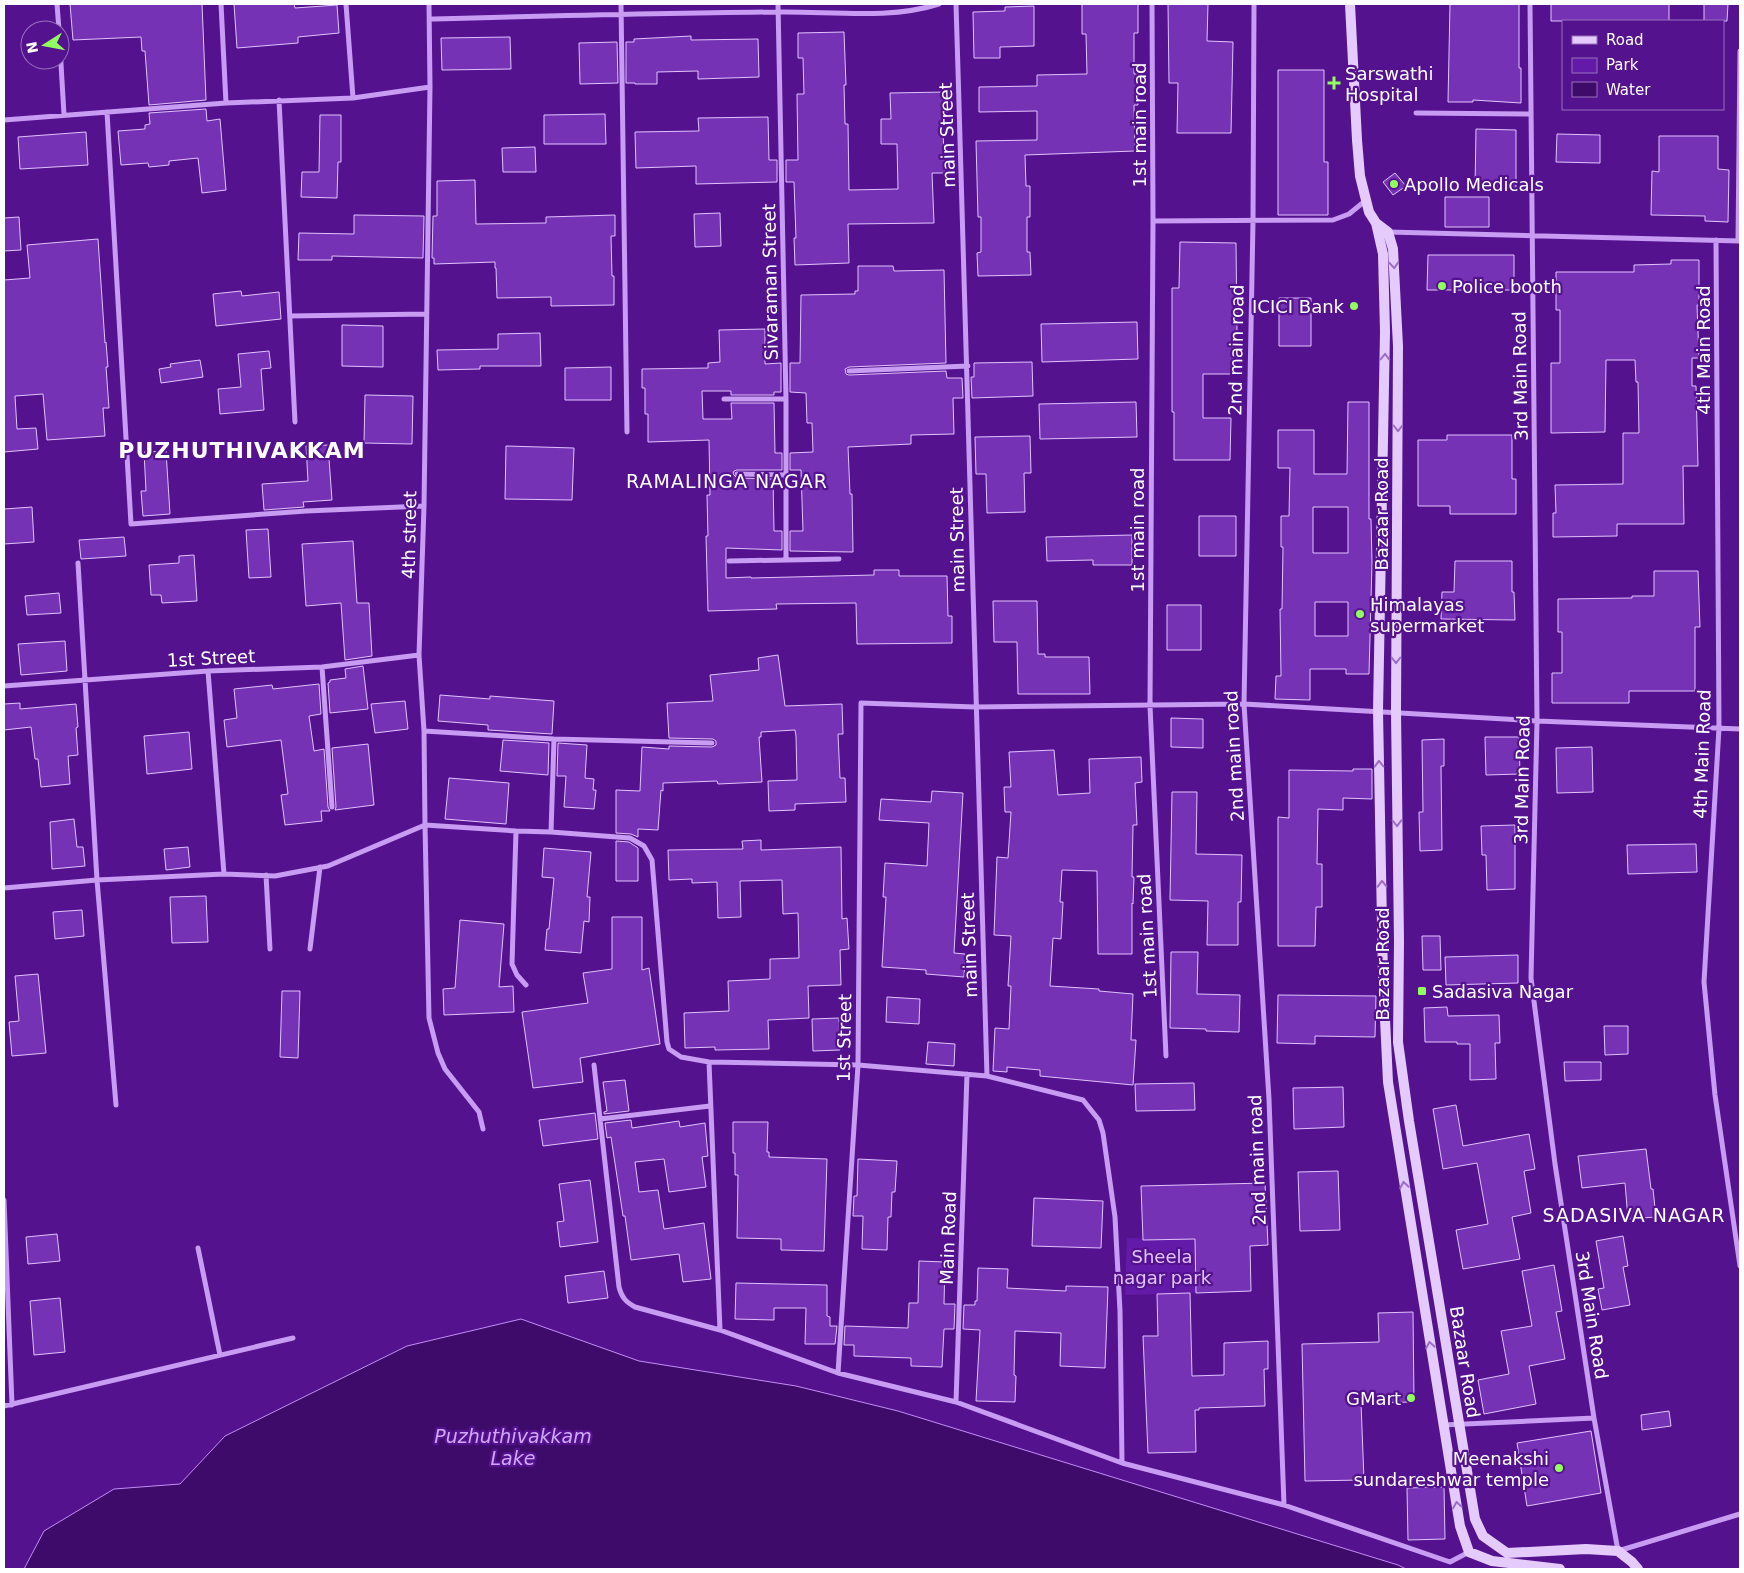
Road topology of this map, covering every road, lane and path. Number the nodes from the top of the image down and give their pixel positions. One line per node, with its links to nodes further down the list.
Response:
1 (57, 4): 16 (street)
2 (221, 4): 22 (street)
3 (346, 4): 20 (street)
4 (430, 4): 15 (street, 4th street)
5 (621, 4): 14 (street)
6 (778, 4): 13 (street, Sivaraman Street)
7 (939, 4): 13 (street)
8 (956, 4): 38 (street, main Street)
9 (1152, 4): 29 (street, 1st main road)
10 (1254, 4): 30 (street, 2nd main road)
11 (1350, 4): 28 (main road, Bazaar Road)
12 (1530, 4): 25 (street, 3rd Main Road)
13 (778, 12): 14 (street); 41 (street, Sivaraman Street)
14 (622, 14): 15 (street); 43 (street)
15 (430, 19): 19 (street, 4th street)
16 (58, 20)
17 (1740, 51): 35 (street)
18 (61, 70): 26 (street)
19 (430, 87): 20 (street); 36 (street, 4th street)
20 (352, 98): 21 (street)
21 (279, 100): 22 (street); 37 (street)
22 (226, 103): 23 (street)
23 (107, 112): 26 (street); 46 (street)
24 (1416, 113): 25 (street)
25 (1531, 114): 33 (street, 3rd Main Road)
26 (64, 115): 27 (street)
27 (4, 120)
28 (1365, 201): 30 (street); 31 (main road, Bazaar Road)
29 (1153, 221): 30 (street); 57 (street, 1st main road)
30 (1252, 222): 56 (street, 2nd main road)
31 (1376, 223): 32 (main road, Bazaar Road); 59 (main road, Bazaar Road, one-way to 31)
32 (1388, 232): 33 (street); 60 (main road, Bazaar Road, one-way to 60)
33 (1532, 235): 34 (street); 61 (street, 3rd Main Road)
34 (1716, 240): 35 (street); 62 (street, 4th Main Road)
35 (1739, 241)
36 (426, 314): 37 (street); 46 (street, 4th street)
37 (290, 316): 42 (street)
38 (968, 366): 39 (street); 58 (street, main Street)
39 (849, 371)
40 (724, 399): 41 (street)
41 (786, 399): 45 (street, Sivaraman Street)
42 (295, 422)
43 (628, 432)
44 (737, 474): 45 (street)
45 (786, 475): 48 (street, Sivaraman Street)
46 (424, 506): 51 (street, 4th street)
47 (839, 559): 48 (street)
48 (786, 560): 49 (street)
49 (729, 561)
50 (78, 563): 54 (street)
51 (419, 655): 52 (street, 1st Street); 64 (street, 4th street)
52 (322, 666): 53 (street, 1st Street); 67 (street)
53 (208, 671): 54 (street, 1st Street); 72 (street)
54 (86, 681): 55 (street, 1st Street); 74 (street)
55 (4, 686)
56 (1244, 704): 57 (street); 59 (street); 103 (street, 2nd main road)
57 (1150, 706): 58 (street); 79 (street, 1st main road)
58 (975, 707): 82 (street, 1st Street); 84 (street, main Street)
59 (1378, 711): 60 (street); 101 (main road, Bazaar Road, one-way to 59)
60 (1396, 712): 61 (street); 100 (main road, Bazaar Road, one-way to 100)
61 (1537, 721): 62 (street); 99 (street, 3rd Main Road)
62 (1719, 728): 63 (street); 91 (street, 4th Main Road)
63 (1740, 729)
64 (424, 731): 65 (street); 68 (street, 4th street)
65 (554, 739): 66 (street); 70 (street)
66 (712, 743)
67 (332, 807)
68 (425, 825): 69 (street); 71 (street); 88 (street, 4th street)
69 (516, 831): 70 (street); 78 (street)
70 (551, 832): 80 (street)
71 (320, 867): 73 (street); 77 (street)
72 (224, 874): 73 (street); 74 (street)
73 (266, 875): 76 (street)
74 (97, 880): 75 (street); 85 (street)
75 (4, 888)
76 (270, 949)
77 (310, 949)
78 (526, 985)
79 (1166, 1056)
80 (709, 1062): 82 (street); 86 (street)
81 (594, 1065): 87 (street)
82 (858, 1065): 83 (street); 95 (street, 1st Street)
83 (967, 1074): 84 (street); 96 (street, Main Road)
84 (987, 1076): 102 (street)
85 (116, 1105)
86 (710, 1106): 87 (street); 92 (street)
87 (600, 1119): 92 (street)
88 (483, 1129)
89 (4, 1200): 97 (street)
90 (198, 1248): 94 (street)
91 (1740, 1266)
92 (720, 1330): 95 (street)
93 (293, 1338): 94 (street)
94 (220, 1355): 97 (street)
95 (838, 1373): 96 (street)
96 (956, 1402): 102 (street)
97 (12, 1405): 98 (street)
98 (4, 1406)
99 (1594, 1418): 100 (street); 105 (street, 3rd Main Road)
100 (1459, 1424): 101 (street); 105 (main road, Bazaar Road)
101 (1443, 1425): 106 (main road, Bazaar Road, one-way to 101)
102 (1122, 1463): 103 (street)
103 (1284, 1505): 106 (street)
104 (1740, 1514): 105 (street)
105 (1618, 1551): 108 (main road)
106 (1469, 1552): 107 (main road)
107 (1560, 1569)
108 (1638, 1569)

